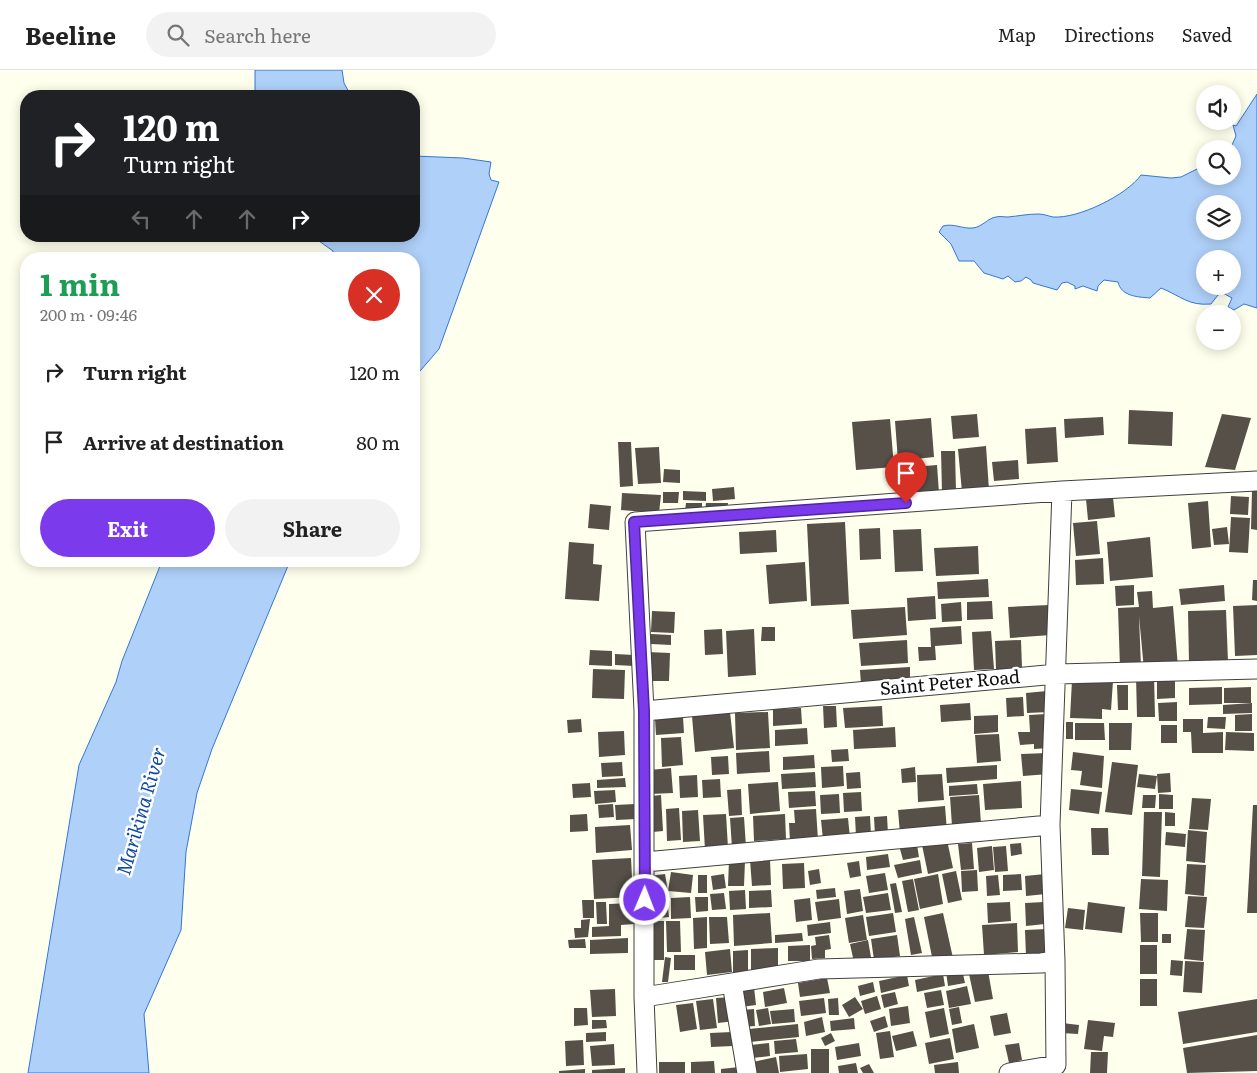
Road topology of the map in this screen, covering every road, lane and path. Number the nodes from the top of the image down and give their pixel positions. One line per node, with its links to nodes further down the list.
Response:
1 (1257, 481): 2 (street)
2 (1062, 491): 4 (street); 5 (street)
3 (1257, 669): 4 (street, Saint Peter Road)
4 (1057, 674): 5 (street, Saint Peter Road); 6 (street)
5 (644, 711): 7 (street)
6 (1050, 825): 7 (street); 8 (street)
7 (645, 862): 10 (street)
8 (1055, 961): 9 (street); 13 (street)
9 (732, 983): 10 (street); 12 (street)
10 (644, 997): 11 (street)
11 (647, 1073)
12 (747, 1073)
13 (1010, 1073)

